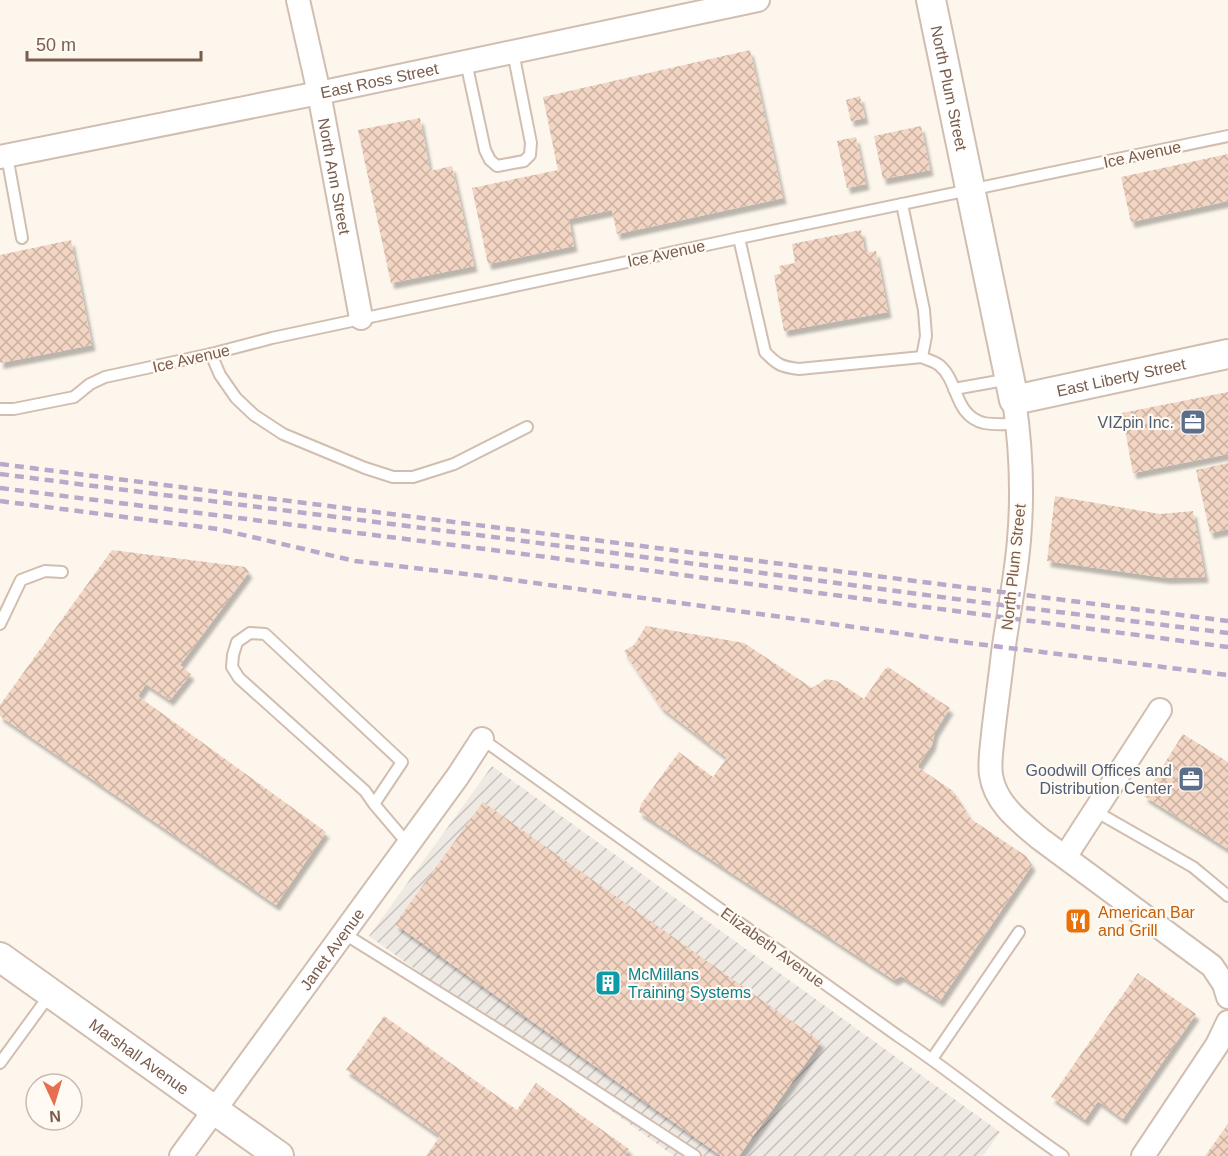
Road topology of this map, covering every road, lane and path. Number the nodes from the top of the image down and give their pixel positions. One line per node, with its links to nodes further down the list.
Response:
1 (298, 0): 6 (street, North Ann Street)
2 (758, 0): 4 (street, East Ross Street)
3 (931, 0): 9 (street, North Plum Street)
4 (513, 52): 5 (street, East Ross Street); 5 (lane)
5 (466, 62): 6 (street, East Ross Street)
6 (319, 93): 8 (street, East Ross Street); 13 (street, North Ann Street)
7 (1228, 136): 9 (lane, Ice Avenue)
8 (3, 157): 11 (lane)
9 (969, 190): 10 (lane, Ice Avenue); 18 (street, North Plum Street)
10 (902, 204): 12 (lane, Ice Avenue); 16 (lane)
11 (21, 238)
12 (739, 238): 13 (lane, Ice Avenue); 16 (lane)
13 (361, 318): 14 (lane, Ice Avenue)
14 (211, 354): 19 (lane, Ice Avenue); 20 (lane)
15 (1228, 354): 18 (street, East Liberty Street)
16 (922, 357): 17 (lane)
17 (954, 389): 18 (lane); 18 (lane)
18 (1014, 401): 28 (street, North Plum Street)
19 (0, 409)
20 (527, 427)
21 (62, 572): 22 (lane)
22 (0, 624)
23 (1160, 710): 26 (street)
24 (482, 740): 27 (street, Janet Avenue); 36 (lane, Elizabeth Avenue)
25 (374, 804): 25 (lane); 27 (lane)
26 (1095, 811): 28 (street); 29 (lane)
27 (408, 843): 31 (street, Janet Avenue)
28 (1065, 857): 34 (street, North Plum Street)
29 (1228, 896)
30 (1019, 932): 36 (lane)
31 (343, 933): 38 (street, Janet Avenue); 41 (lane)
32 (0, 957): 33 (street, Marshall Avenue)
33 (51, 993): 37 (lane); 38 (street, Marshall Avenue)
34 (1228, 997)
35 (1228, 1022): 43 (street)
36 (932, 1059): 42 (lane, Elizabeth Avenue)
37 (0, 1063)
38 (215, 1109): 39 (street, Janet Avenue); 40 (street, Marshall Avenue)
39 (181, 1156)
40 (279, 1156)
41 (695, 1156)
42 (1063, 1156)
43 (1143, 1156)

